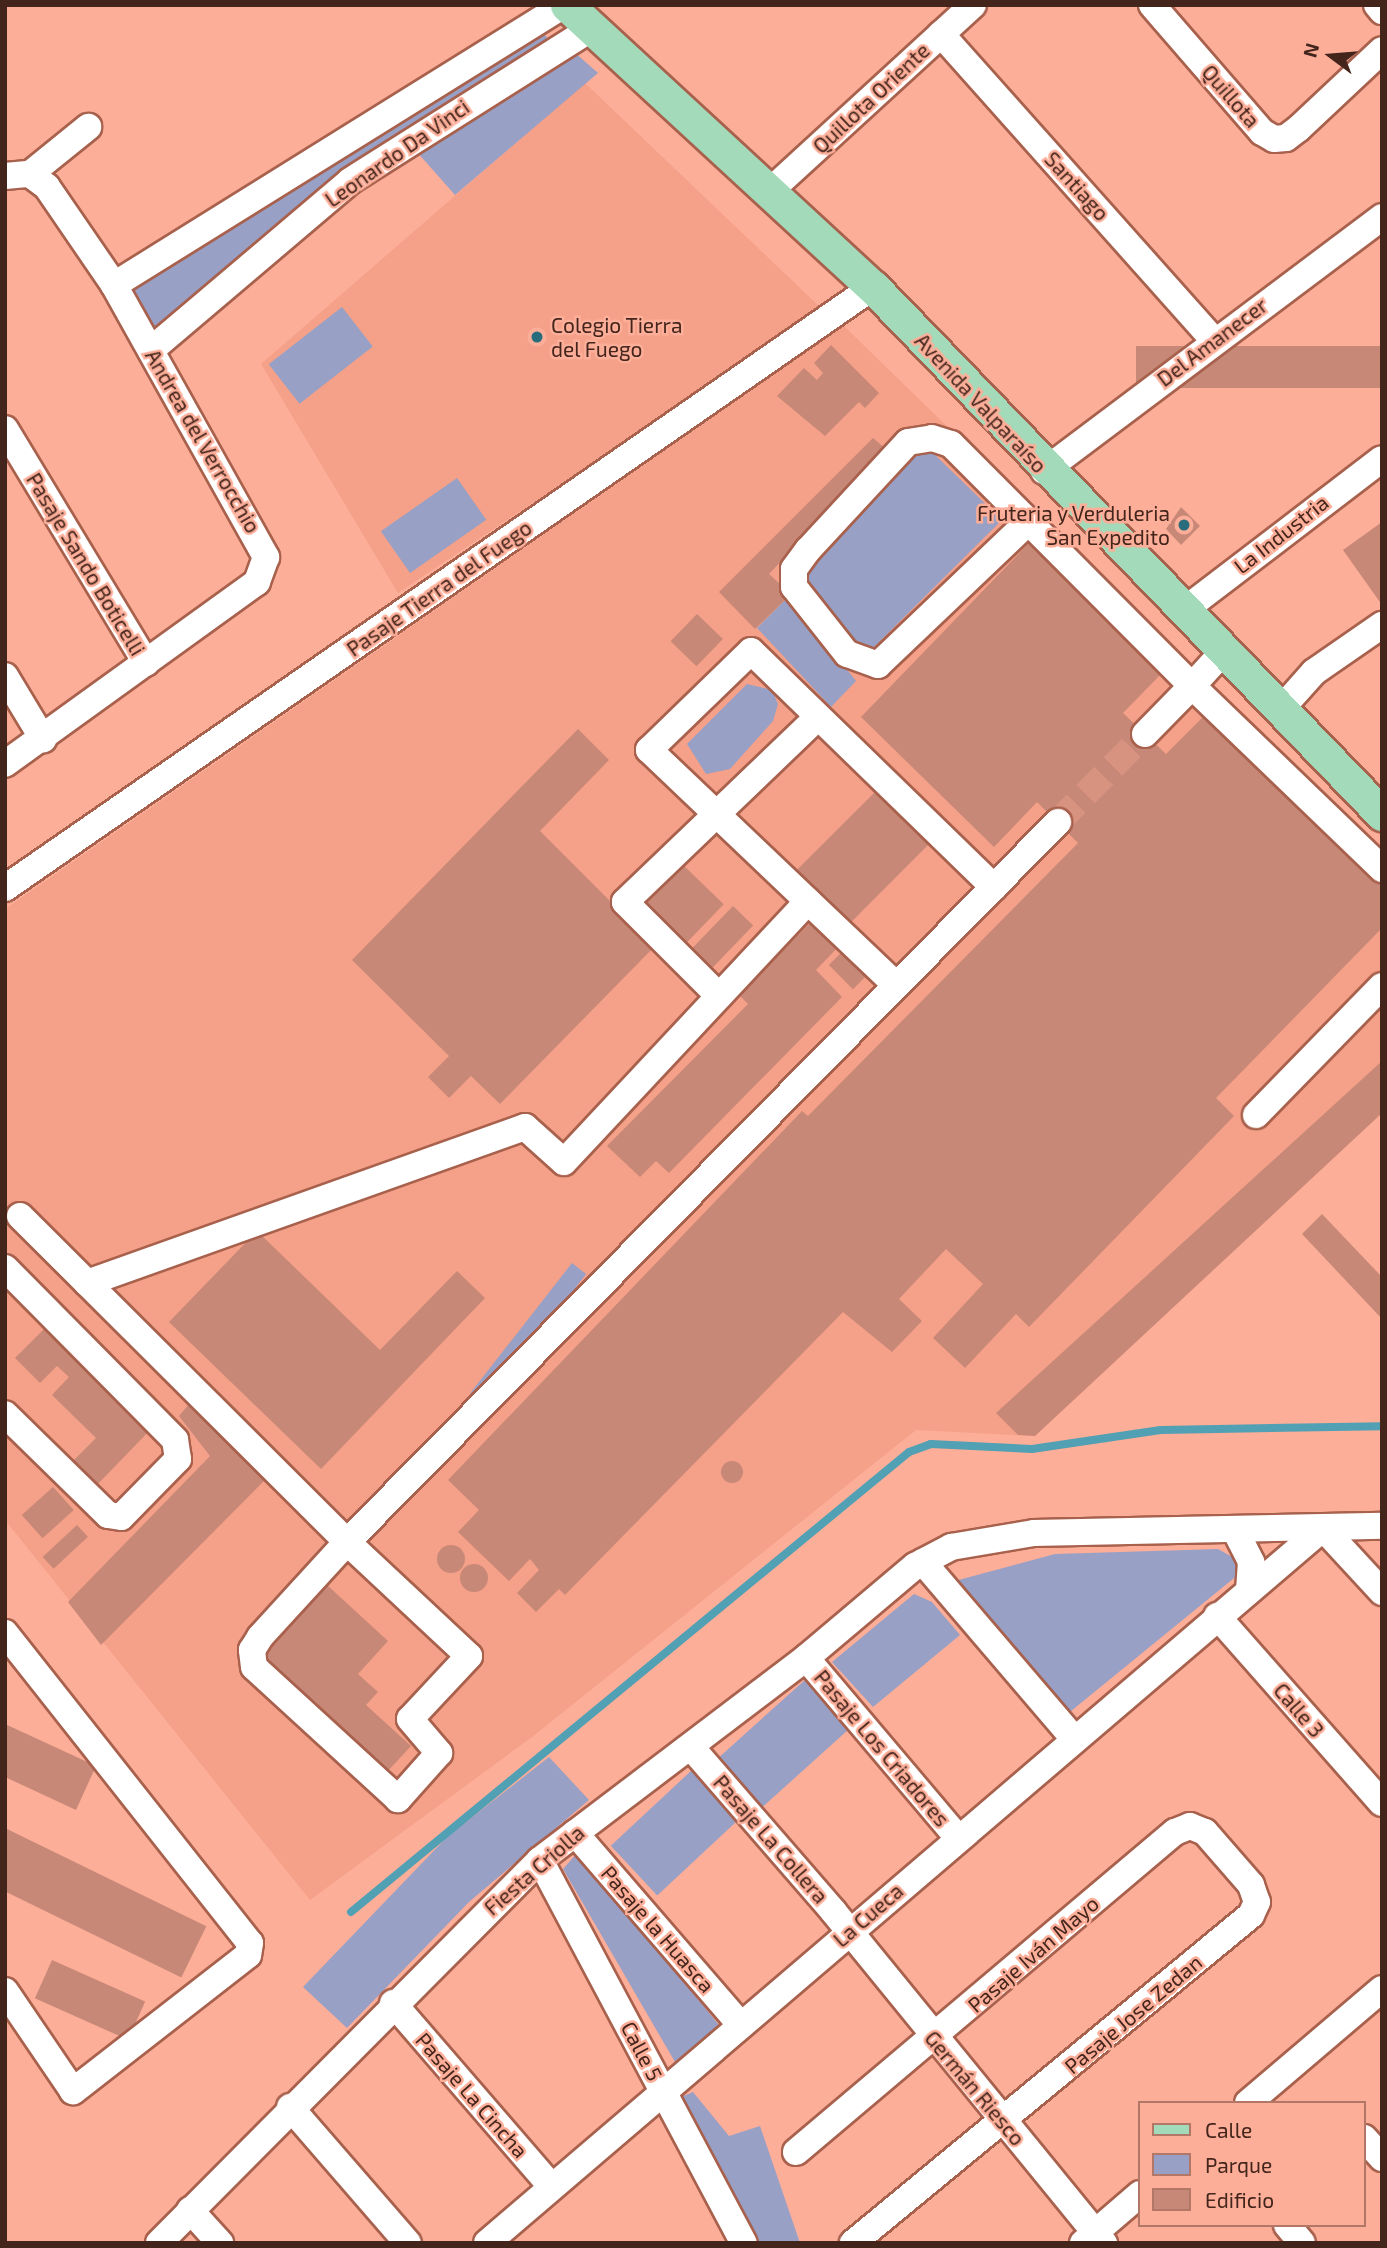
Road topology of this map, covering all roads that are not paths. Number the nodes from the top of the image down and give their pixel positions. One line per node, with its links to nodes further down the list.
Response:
1 (565, 5): 6 (main road, Avenida Valparaíso); 13 (street, Leonardo Da Vinci)
2 (973, 5): 7 (street, Quillota Oriente)
3 (1152, 5): 8 (street, Quillota)
4 (1377, 5): 5 (street)
5 (1382, 10)
6 (592, 27): 11 (main road, Avenida Valparaíso); 16 (street, Leonardo Da Vinci)
7 (941, 34): 11 (street, Quillota Oriente); 15 (street, Santiago)
8 (1382, 50)
9 (88, 127): 10 (street)
10 (17, 175): 13 (street, Andrea del Verrocchio)
11 (770, 191): 14 (main road, Avenida Valparaíso)
12 (1382, 217): 15 (street, Del Amanecer)
13 (114, 285): 16 (street, Andrea del Verrocchio)
14 (873, 287): 19 (main road, Avenida Valparaíso); 37 (street, Pasaje Tierra del Fuego)
15 (1213, 339): 19 (street, Del Amanecer)
16 (151, 350): 24 (street, Andrea del Verrocchio)
17 (5, 429): 24 (street, Pasaje Sando Boticelli)
18 (1382, 459): 21 (street, La Industria)
19 (1045, 471): 21 (main road, Avenida Valparaíso)
20 (1027, 523): 20 (street); 26 (street)
21 (1183, 611): 23 (main road, Avenida Valparaíso)
22 (1382, 625): 27 (street)
23 (1223, 652): 26 (street); 27 (main road, Avenida Valparaíso)
24 (146, 663): 30 (street, Andrea del Verrocchio)
25 (5, 676): 30 (street)
26 (1192, 686): 29 (street); 35 (street)
27 (1280, 710): 32 (main road, Avenida Valparaíso)
28 (818, 717): 33 (street); 33 (street); 36 (street)
29 (1145, 734)
30 (43, 739): 31 (street, Andrea del Verrocchio)
31 (5, 764)
32 (1382, 814)
33 (718, 815): 38 (street); 41 (street)
34 (1058, 822): 36 (street)
35 (1382, 869)
36 (994, 887): 39 (street)
37 (5, 888)
38 (808, 901): 39 (street); 41 (street)
39 (896, 985): 50 (street)
40 (1382, 985): 42 (street)
41 (719, 996): 45 (street)
42 (1256, 1115)
43 (20, 1216): 45 (street)
44 (5, 1268): 46 (street)
45 (87, 1283): 50 (street)
46 (5, 1414)
47 (1382, 1526): 48 (street, Fiesta Criolla)
48 (1322, 1528): 49 (street, Fiesta Criolla); 52 (street, La Cueca); 53 (street)
49 (1235, 1530): 51 (street, Fiesta Criolla); 52 (street)
50 (347, 1542): 50 (street)
51 (923, 1562): 56 (street, Fiesta Criolla); 57 (street)
52 (1250, 1589): 54 (street, La Cueca)
53 (1382, 1592)
54 (1217, 1616): 57 (street, La Cueca); 59 (street, Calle 3)
55 (5, 1633): 66 (street)
56 (806, 1658): 58 (street, Fiesta Criolla); 61 (street, Pasaje Los Criadores)
57 (1074, 1739): 61 (street, La Cueca)
58 (691, 1747): 60 (street, Fiesta Criolla); 64 (street, Pasaje La Collera)
59 (1382, 1803)
60 (575, 1833): 62 (street, Fiesta Criolla); 68 (street, Pasaje la Huasca)
61 (958, 1838): 64 (street, La Cueca)
62 (540, 1860): 67 (street, Fiesta Criolla); 70 (street, Calle 5)
63 (1257, 1902): 69 (street, Pasaje Iván Mayo); 73 (street, Pasaje Jose Zedan)
64 (847, 1933): 68 (street, La Cueca); 69 (street, Germán Riesco)
65 (1382, 1989): 71 (street)
66 (5, 1991)
67 (393, 2003): 72 (street, Fiesta Criolla); 77 (street, Pasaje La Cincha)
68 (741, 2025): 70 (street, La Cueca)
69 (934, 2038): 73 (street, Germán Riesco); 75 (street, Pasaje Iván Mayo)
70 (663, 2091): 77 (street, La Cueca); 86 (street, Calle 5)
71 (1250, 2101)
72 (290, 2108): 79 (street, Fiesta Criolla); 85 (street)
73 (1004, 2123): 81 (street, Germán Riesco); 87 (street, Pasaje Jose Zedan)
74 (1366, 2140): 76 (street)
75 (796, 2151)
76 (1382, 2158)
77 (552, 2187): 82 (street, La Cueca)
78 (1138, 2196): 81 (street)
79 (190, 2210): 83 (street, Fiesta Criolla); 84 (street)
80 (1289, 2227): 88 (street)
81 (1094, 2239)
82 (490, 2242)
83 (159, 2243)
84 (220, 2243)
85 (408, 2243)
86 (744, 2243)
87 (853, 2243)
88 (1302, 2243)

